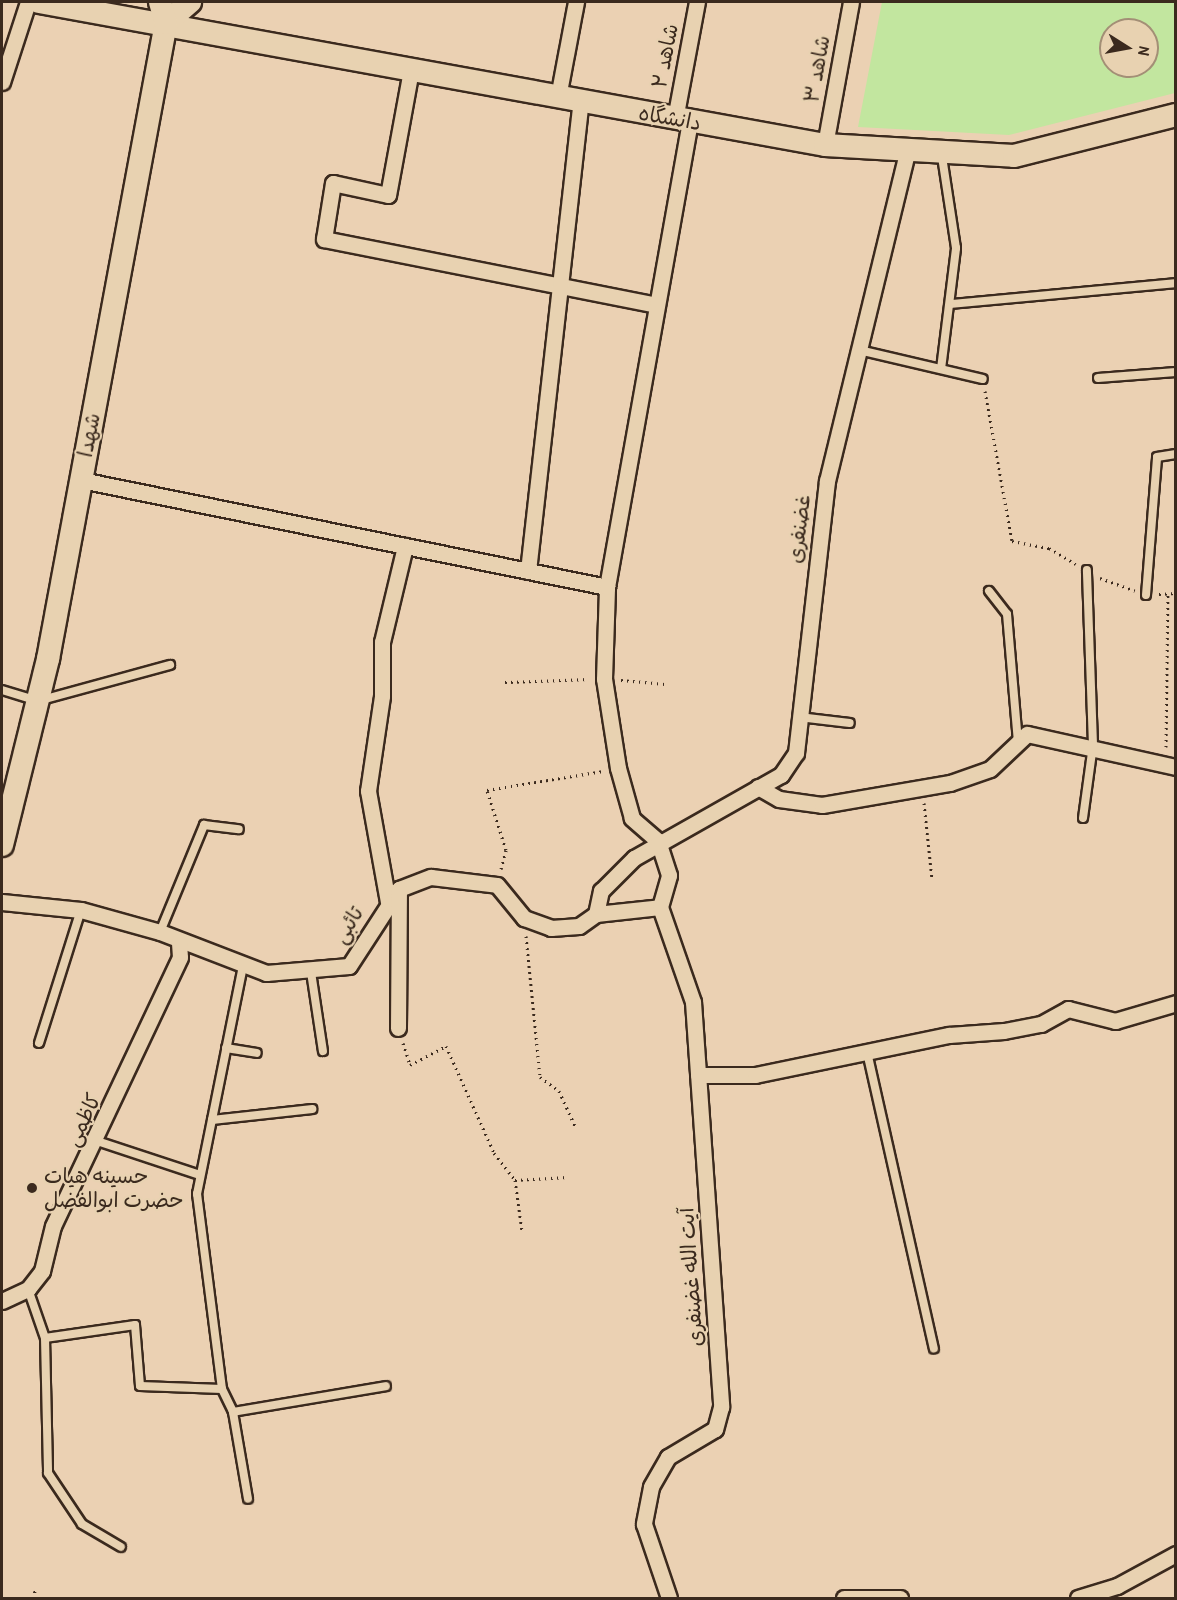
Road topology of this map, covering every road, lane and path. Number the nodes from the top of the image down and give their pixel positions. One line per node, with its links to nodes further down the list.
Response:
1 (28, 2): 9 (street)
2 (39, 2): 7 (street, دانشگاه)
3 (190, 2): 7 (street)
4 (576, 2): 10 (street)
5 (697, 2): 13 (street, شاهد ۲)
6 (851, 2): 14 (street, شاهد ۳)
7 (163, 12): 8 (street, دانشگاه); 27 (street, شهدا)
8 (411, 70): 10 (street, دانشگاه); 18 (street)
9 (2, 82)
10 (558, 97): 11 (street, دانشگاه)
11 (581, 101): 13 (street, دانشگاه); 18 (street)
12 (1176, 115): 16 (street, دانشگاه)
13 (683, 120): 14 (street, دانشگاه); 20 (street, شاهد ۲)
14 (825, 145): 15 (street, دانشگاه)
15 (907, 153): 16 (street, دانشگاه); 21 (street, غضنفری)
16 (942, 156): 19 (lane)
17 (1176, 283): 19 (lane)
18 (560, 286): 20 (street); 30 (street)
19 (951, 304): 22 (lane)
20 (657, 305): 31 (street, شاهد ۲)
21 (859, 351): 22 (lane); 42 (street, غضنفری)
22 (941, 369): 25 (lane)
23 (1176, 372): 24 (lane)
24 (1098, 378)
25 (983, 379): 29 (path)
26 (1176, 454): 35 (lane)
27 (81, 480): 28 (street); 41 (street, شهدا)
28 (405, 546): 30 (street); 58 (street)
29 (1087, 570): 35 (path); 45 (lane)
30 (528, 571): 31 (street)
31 (607, 587): 37 (street, شاهد ۲)
32 (989, 591): 44 (lane)
33 (1168, 593): 34 (path); 35 (path); 46 (path)
34 (1176, 593)
35 (1146, 595)
36 (170, 666): 41 (lane)
37 (604, 679): 38 (path); 39 (path); 47 (street, شاهد ۲)
38 (505, 682)
39 (665, 684)
40 (2, 690): 41 (lane)
41 (38, 701): 53 (street, شهدا)
42 (799, 717): 43 (lane); 49 (street, غضنفری)
43 (850, 723)
44 (1018, 742): 45 (street); 48 (street)
45 (1093, 745): 46 (street); 50 (lane)
46 (1170, 765)
47 (618, 768): 52 (street, شاهد ۲); 55 (path)
48 (923, 786): 49 (street); 54 (path)
49 (758, 787): 52 (street, غضنفری)
50 (1083, 818)
51 (238, 829): 63 (lane)
52 (658, 841): 60 (street); 61 (street, غضنفری)
53 (2, 845)
54 (932, 879)
55 (496, 885): 56 (street, تائبی); 62 (street)
56 (399, 890): 58 (street, تائبی); 68 (street)
57 (2, 902): 59 (street, تائبی)
58 (388, 902): 66 (street, تائبی)
59 (81, 910): 63 (street, تائبی); 69 (lane)
60 (663, 913): 61 (street); 74 (street, آیت الله غضنفری)
61 (596, 914): 62 (street)
62 (524, 918): 77 (path)
63 (160, 933): 64 (street, تائبی)
64 (179, 941): 65 (street, تائبی); 78 (street, کاظمی)
65 (243, 965): 66 (street, تائبی); 70 (lane)
66 (311, 972): 71 (lane)
67 (1176, 1004): 72 (street)
68 (398, 1028): 81 (path)
69 (39, 1043)
70 (226, 1048): 73 (lane); 76 (lane)
71 (323, 1051)
72 (867, 1052): 74 (street); 86 (lane)
73 (258, 1053)
74 (698, 1075): 95 (street, آیت الله غضنفری)
75 (312, 1109): 76 (lane)
76 (212, 1120): 79 (lane)
77 (576, 1128)
78 (97, 1141): 79 (lane); 83 (street, کاظمی)
79 (200, 1175): 88 (lane)
80 (567, 1178): 81 (path)
81 (514, 1180): 82 (path)
82 (522, 1232)
83 (28, 1289): 84 (street); 85 (lane)
84 (2, 1301)
85 (45, 1338): 88 (lane); 91 (lane)
86 (934, 1349)
87 (386, 1386): 89 (lane)
88 (222, 1389): 89 (lane)
89 (233, 1412): 90 (lane)
90 (248, 1499)
91 (121, 1547)
92 (1176, 1554): 98 (street)
93 (36, 1589): 94 (path)
94 (32, 1599)
95 (669, 1599)
96 (844, 1599): 97 (street)
97 (900, 1599)
98 (1078, 1599)

